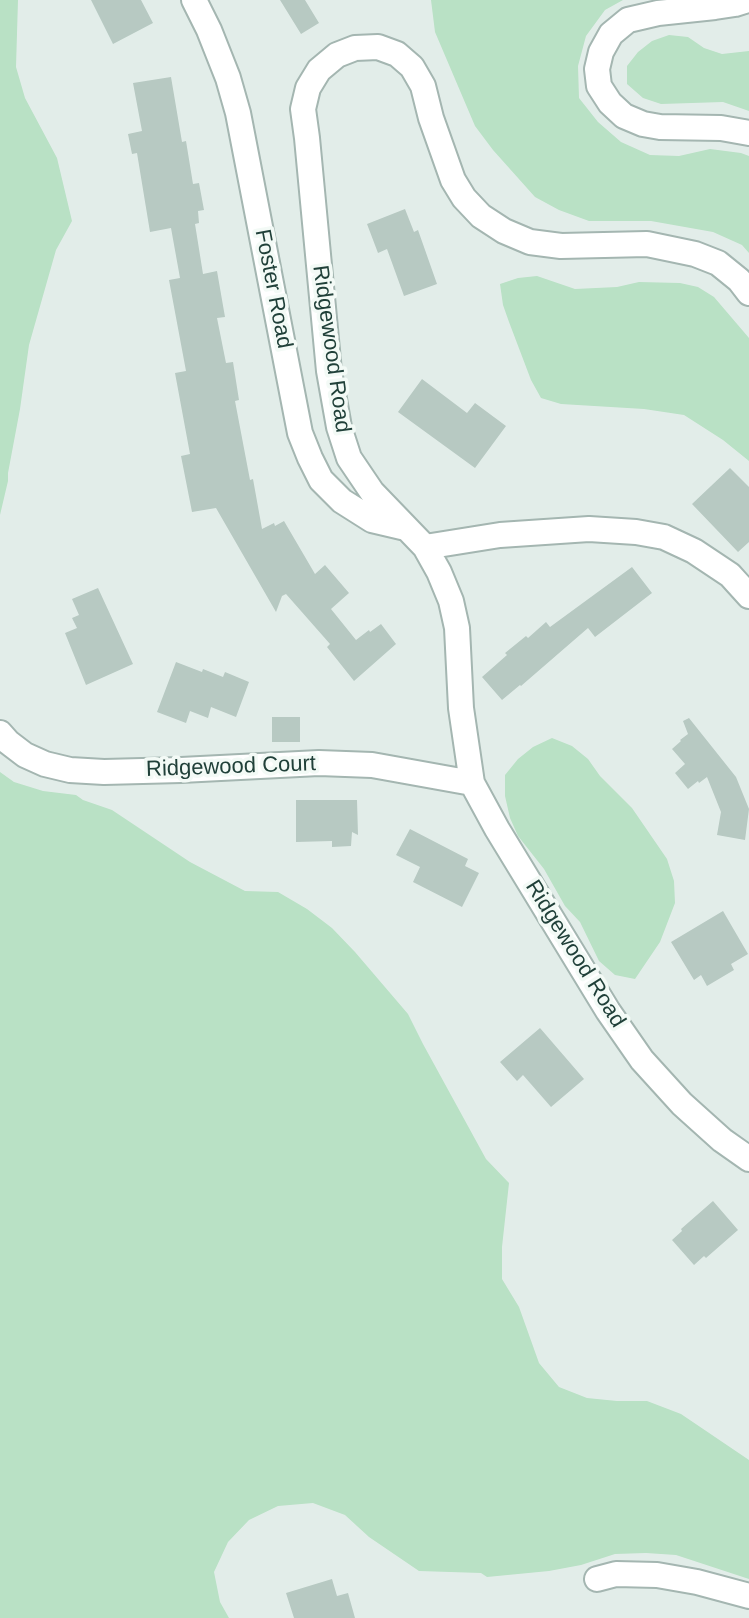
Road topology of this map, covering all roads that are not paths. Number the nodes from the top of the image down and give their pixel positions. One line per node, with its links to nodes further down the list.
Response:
1 (194, 0): 5 (street, Foster Road)
2 (748, 0): 3 (street)
3 (749, 133)
4 (749, 293): 5 (street, Ridgewood Road)
5 (417, 538): 6 (street, Foster Road); 8 (street, Ridgewood Road)
6 (749, 596)
7 (0, 733): 8 (street, Ridgewood Court)
8 (472, 783): 9 (street, Ridgewood Road)
9 (749, 1159)
10 (597, 1579): 11 (street)
11 (749, 1596)

